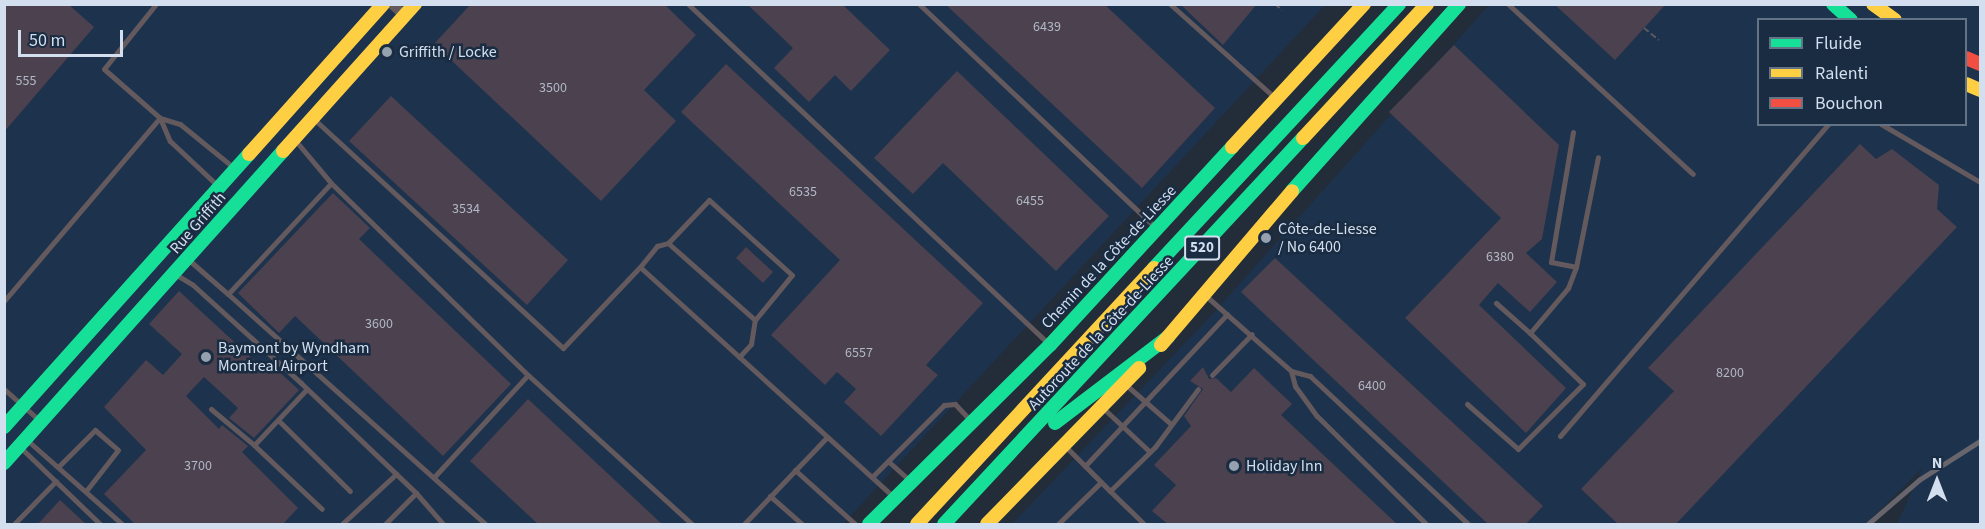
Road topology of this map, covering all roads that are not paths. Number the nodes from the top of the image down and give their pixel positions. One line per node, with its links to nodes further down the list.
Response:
1 (156, 4): 19 (lane)
2 (383, 4): 27 (main road, Rue Griffith)
3 (392, 4): 15 (street)
4 (415, 4): 15 (main road, Rue Griffith)
5 (688, 4): 47 (lane)
6 (919, 4): 31 (lane)
7 (1170, 4): 18 (lane)
8 (1364, 4): 18 (main road, Chemin de la Côte-de-Liesse)
9 (1399, 4): 74 (main road, Autoroute de la Côte-de-Liesse / 520)
10 (1427, 4): 85 (main road, Autoroute de la Côte-de-Liesse / 520)
11 (1459, 4): 38 (main road)
12 (1508, 4): 26 (lane)
13 (1833, 4): 16 (main road)
14 (1873, 4): 17 (main road)
15 (405, 16): 20 (main road, Rue Griffith)
16 (1849, 18)
17 (1892, 18)
18 (1278, 100): 31 (main road, Chemin de la Côte-de-Liesse)
19 (160, 118): 27 (lane); 27 (lane); 40 (lane)
20 (314, 119): 24 (main road, Rue Griffith); 35 (lane)
21 (1826, 126): 68 (lane)
22 (1884, 126): 28 (lane)
23 (1573, 132): 36 (lane)
24 (295, 140): 29 (lane); 30 (main road, Rue Griffith)
25 (1598, 157): 36 (lane)
26 (1693, 174)
27 (228, 178): 30 (main road); 33 (main road, Rue Griffith)
28 (1980, 182)
29 (331, 183): 39 (lane); 50 (lane)
30 (246, 194): 34 (main road, Rue Griffith)
31 (1158, 229): 47 (main road, Chemin de la Côte-de-Liesse)
32 (668, 243): 35 (lane); 43 (lane); 43 (lane)
33 (156, 258): 37 (main road); 58 (main road, Rue Griffith)
34 (188, 259): 37 (main road, Rue Griffith); 39 (lane)
35 (640, 267): 48 (lane)
36 (1576, 267): 44 (lane)
37 (175, 274): 54 (lane); 62 (main road, Rue Griffith)
38 (1203, 293): 42 (lane); 46 (main road)
39 (228, 294): 80 (lane)
40 (4, 301)
41 (1496, 303): 44 (lane)
42 (1227, 314): 45 (lane); 56 (lane)
43 (755, 320): 48 (lane)
44 (1530, 333): 57 (lane)
45 (1252, 334): 49 (lane); 51 (lane)
46 (1168, 337): 52 (main road); 85 (main road)
47 (1050, 345): 63 (main road, Chemin de la Côte-de-Liesse)
48 (739, 357): 67 (lane)
49 (1291, 371): 112 (lane); 113 (lane)
50 (528, 375): 80 (lane); 102 (lane)
51 (1212, 375)
52 (1124, 384): 56 (lane); 59 (main road)
53 (4, 389): 58 (lane)
54 (307, 389): 61 (lane); 79 (lane)
55 (1198, 389): 64 (lane)
56 (1145, 402): 64 (lane); 65 (lane)
57 (1467, 404)
58 (24, 406): 62 (lane); 66 (main road, Rue Griffith)
59 (1102, 408): 65 (lane); 71 (main road)
60 (211, 409): 70 (lane)
61 (278, 420): 70 (lane); 88 (lane)
62 (41, 422): 69 (main road, Rue Griffith)
63 (973, 423): 73 (lane); 84 (main road, Chemin de la Côte-de-Liesse)
64 (1171, 424): 72 (lane)
65 (1123, 426): 72 (lane); 77 (lane)
66 (4, 427)
67 (827, 436): 78 (lane); 81 (lane)
68 (1560, 436)
69 (22, 443): 75 (main road, Rue Griffith); 76 (lane); 82 (lane)
70 (254, 445): 92 (lane)
71 (1066, 447): 77 (lane); 94 (main road)
72 (1150, 452): 86 (lane)
73 (888, 461): 81 (lane); 84 (lane)
74 (975, 463): 107 (main road); 108 (main road, Autoroute de la Côte-de-Liesse / 520)
75 (4, 464)
76 (59, 466): 87 (lane); 87 (lane)
77 (1085, 466): 83 (lane)
78 (795, 470): 90 (lane); 105 (lane)
79 (396, 474): 89 (lane); 98 (lane)
80 (435, 476): 101 (lane)
81 (872, 477): 91 (lane)
82 (56, 481): 95 (lane); 96 (lane)
83 (1101, 482): 86 (lane); 110 (lane)
84 (912, 483): 91 (main road, Chemin de la Côte-de-Liesse)
85 (977, 490): 109 (main road, Autoroute de la Côte-de-Liesse / 520)
86 (1110, 490): 111 (lane)
87 (86, 491): 97 (lane)
88 (350, 491)
89 (416, 493): 93 (lane); 99 (lane)
90 (770, 496): 103 (lane); 104 (lane)
91 (896, 498): 106 (main road, Chemin de la Côte-de-Liesse)
92 (322, 509)
93 (441, 522): 100 (lane)
94 (995, 522)
95 (14, 525)
96 (100, 525)
97 (122, 525)
98 (342, 525)
99 (385, 525)
100 (434, 525)
101 (485, 525)
102 (692, 525)
103 (744, 525)
104 (802, 525)
105 (855, 525)
106 (869, 525)
107 (902, 525)
108 (917, 525)
109 (944, 525)
110 (1058, 525)
111 (1144, 525)
112 (1426, 525)
113 (1468, 525)

